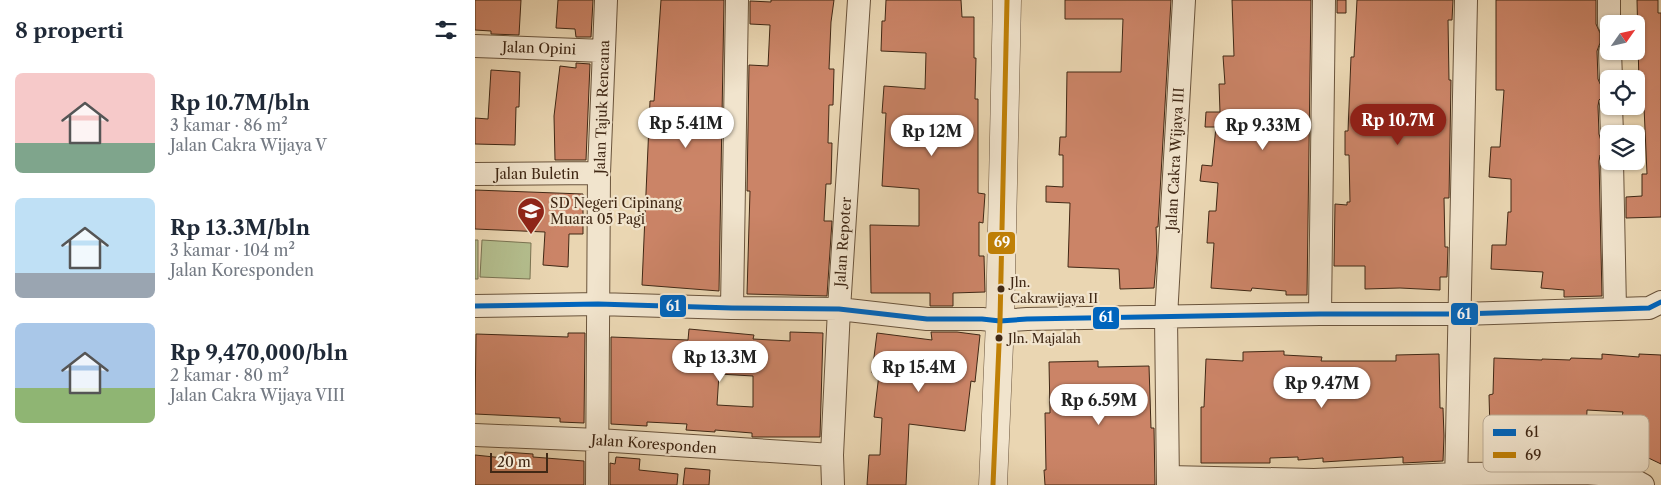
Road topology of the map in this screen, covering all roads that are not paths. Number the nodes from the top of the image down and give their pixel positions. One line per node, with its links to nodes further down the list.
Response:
1 (606, 0): 11 (street, Jalan Tajuk Rencana)
2 (737, 0): 17 (street)
3 (859, 0): 19 (street, Jalan Repoter)
4 (1007, 0): 24 (street)
5 (1184, 0): 23 (street, Jalan Cakra Wijaya III)
6 (1324, 0): 21 (street)
7 (1466, 0): 22 (street)
8 (1609, 0): 9 (street)
9 (1609, 15)
10 (475, 46): 11 (street, Jalan Opini)
11 (604, 51): 13 (street, Jalan Tajuk Rencana)
12 (1612, 170): 20 (street)
13 (599, 173): 14 (street, Jalan Buletin); 15 (street, Jalan Tajuk Rencana)
14 (475, 174)
15 (597, 304): 16 (street); 17 (street); 26 (street, Jalan Tajuk Rencana)
16 (475, 306)
17 (732, 308): 19 (street)
18 (1657, 308): 20 (street)
19 (839, 309): 24 (street); 27 (street, Jalan Repoter)
20 (1615, 309): 22 (street)
21 (1320, 314): 22 (street); 23 (street)
22 (1461, 314): 28 (street)
23 (1166, 317): 24 (street); 29 (street, Jalan Cakra Wijaya III)
24 (1000, 321): 33 (street)
25 (475, 435): 26 (street, Jalan Koresponden)
26 (598, 440): 27 (street, Jalan Koresponden); 31 (street, Jalan Tajuk Rencana)
27 (832, 455): 32 (street, Jalan Repoter)
28 (1457, 480): 30 (street); 34 (street)
29 (1168, 481): 30 (street)
30 (1313, 482)
31 (597, 485)
32 (833, 485)
33 (993, 485)
34 (1643, 485)

